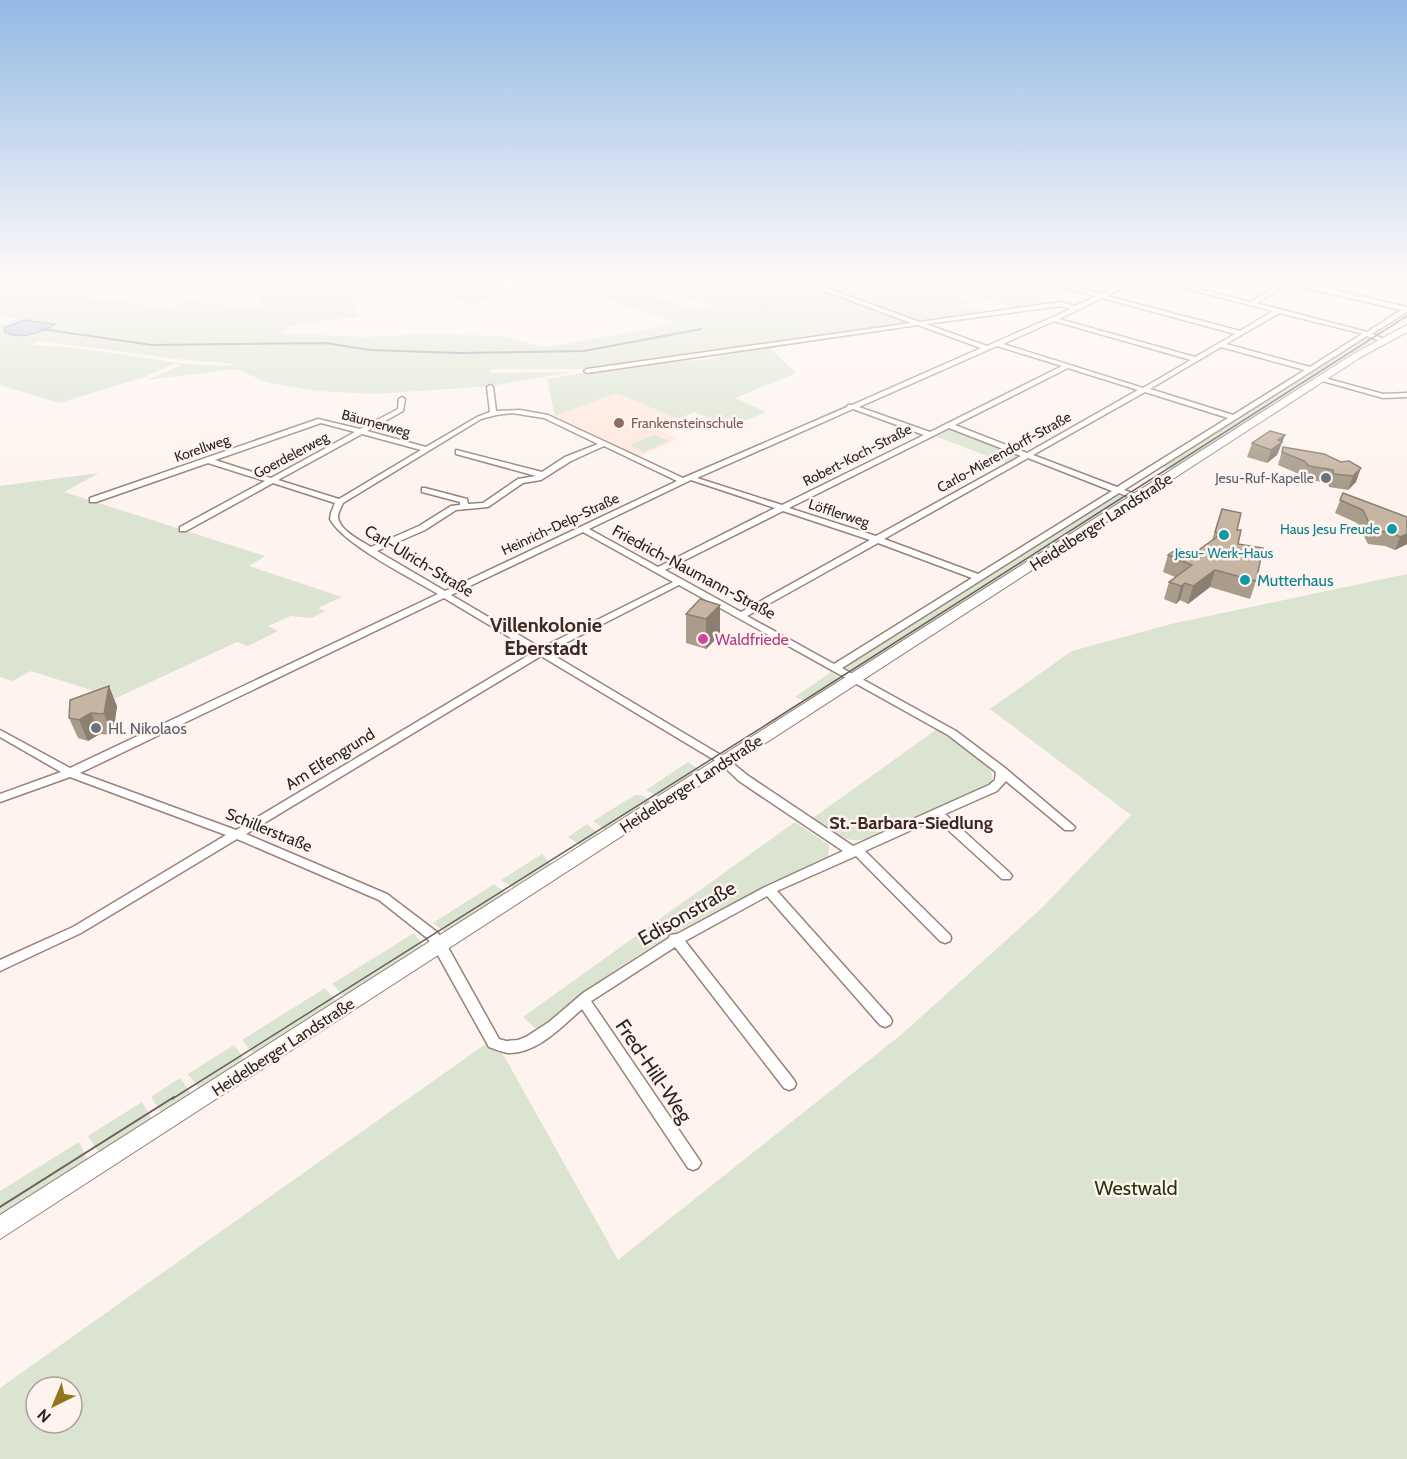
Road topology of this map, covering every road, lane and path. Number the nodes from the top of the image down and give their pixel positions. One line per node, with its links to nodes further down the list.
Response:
1 (744, 348): 12 (street)
2 (986, 348): 18 (street, Heinrich-Delp-Straße)
3 (1010, 348): 10 (street)
4 (1157, 348): 9 (street)
5 (1215, 348): 9 (street, Carlo-Mierendorff-Straße)
6 (1232, 348): 11 (street)
7 (1343, 348): 11 (street, Heidelberger Landstraße)
8 (1372, 348): 13 (street, Heidelberger Landstraße)
9 (1195, 359): 15 (street, Carlo-Mierendorff-Straße)
10 (1068, 366): 15 (street); 22 (street, Robert-Koch-Straße)
11 (1309, 369): 20 (street, Heidelberger Landstraße)
12 (587, 371)
13 (1321, 379): 16 (street); 35 (street, Heidelberger Landstraße)
14 (490, 387): 19 (street)
15 (1144, 390): 20 (street); 28 (street, Carlo-Mierendorff-Straße)
16 (1407, 395)
17 (402, 399): 23 (street, Goerdelerweg)
18 (850, 406): 24 (street); 31 (street, Heinrich-Delp-Straße)
19 (494, 412): 25 (street, Löfflerweg); 26 (street)
20 (1234, 418): 34 (street, Heidelberger Landstraße)
21 (321, 421): 23 (street, Bäumerweg); 29 (street, Korellweg)
22 (948, 425): 24 (street, Robert-Koch-Straße); 28 (street)
23 (362, 432): 26 (street, Bäumerweg); 32 (street, Goerdelerweg)
24 (929, 434): 39 (street, Robert-Koch-Straße)
25 (604, 444): 30 (street); 31 (street, Löfflerweg)
26 (425, 449): 37 (street)
27 (459, 452): 30 (street)
28 (1027, 455): 34 (street); 42 (street, Carlo-Mierendorff-Straße)
29 (210, 460): 32 (street); 36 (street, Korellweg)
30 (543, 475): 38 (street)
31 (687, 479): 39 (street, Löfflerweg); 40 (street, Heinrich-Delp-Straße)
32 (272, 480): 37 (street); 41 (street, Goerdelerweg)
33 (425, 490): 38 (street)
34 (1118, 490): 35 (street); 45 (street, Heidelberger Landstraße)
35 (1138, 498): 51 (street, Heidelberger Landstraße)
36 (93, 500)
37 (340, 502): 43 (street, Carl-Ulrich-Straße)
38 (464, 507): 43 (street)
39 (780, 509): 42 (street, Löfflerweg); 44 (street, Robert-Koch-Straße)
40 (582, 528): 44 (street, Friedrich-Naumann-Straße); 47 (street, Heinrich-Delp-Straße)
41 (183, 529)
42 (876, 539): 45 (street, Löfflerweg); 48 (street, Carlo-Mierendorff-Straße)
43 (371, 550): 47 (street, Carl-Ulrich-Straße)
44 (658, 570): 46 (street, Friedrich-Naumann-Straße)
45 (978, 577): 50 (street, Heidelberger Landstraße)
46 (679, 582): 48 (street, Friedrich-Naumann-Straße); 49 (street, Am Elfengrund)
47 (442, 594): 49 (street, Carl-Ulrich-Straße); 55 (street, Heinrich-Delp-Straße)
48 (742, 615): 50 (street, Friedrich-Naumann-Straße)
49 (543, 651): 53 (street, Carl-Ulrich-Straße); 59 (street, Am Elfengrund)
50 (836, 667): 51 (street, Friedrich-Naumann-Straße)
51 (856, 678): 53 (street, Heidelberger Landstraße); 54 (street)
52 (0, 733): 55 (street, Schillerstraße)
53 (724, 762): 60 (street, Carl-Ulrich-Straße); 65 (street, Heidelberger Landstraße)
54 (1001, 771): 57 (street, Edisonstraße); 58 (street)
55 (70, 773): 56 (street, Heinrich-Delp-Straße); 59 (street, Schillerstraße)
56 (0, 798)
57 (938, 814): 60 (street, Edisonstraße); 61 (street)
58 (1069, 827)
59 (238, 835): 65 (street, Schillerstraße); 66 (street, Am Elfengrund)
60 (855, 851): 62 (street, Edisonstraße); 64 (street, Carl-Ulrich-Straße)
61 (1006, 876)
62 (769, 890): 63 (street, Edisonstraße); 68 (street)
63 (675, 938): 67 (street, Edisonstraße); 69 (street)
64 (945, 938)
65 (440, 946): 67 (street, Edisonstraße); 71 (street, Heidelberger Landstraße)
66 (0, 966)
67 (583, 1000): 70 (street, Fred-Hill-Weg)
68 (885, 1021)
69 (789, 1084)
70 (693, 1163)
71 (0, 1228)

